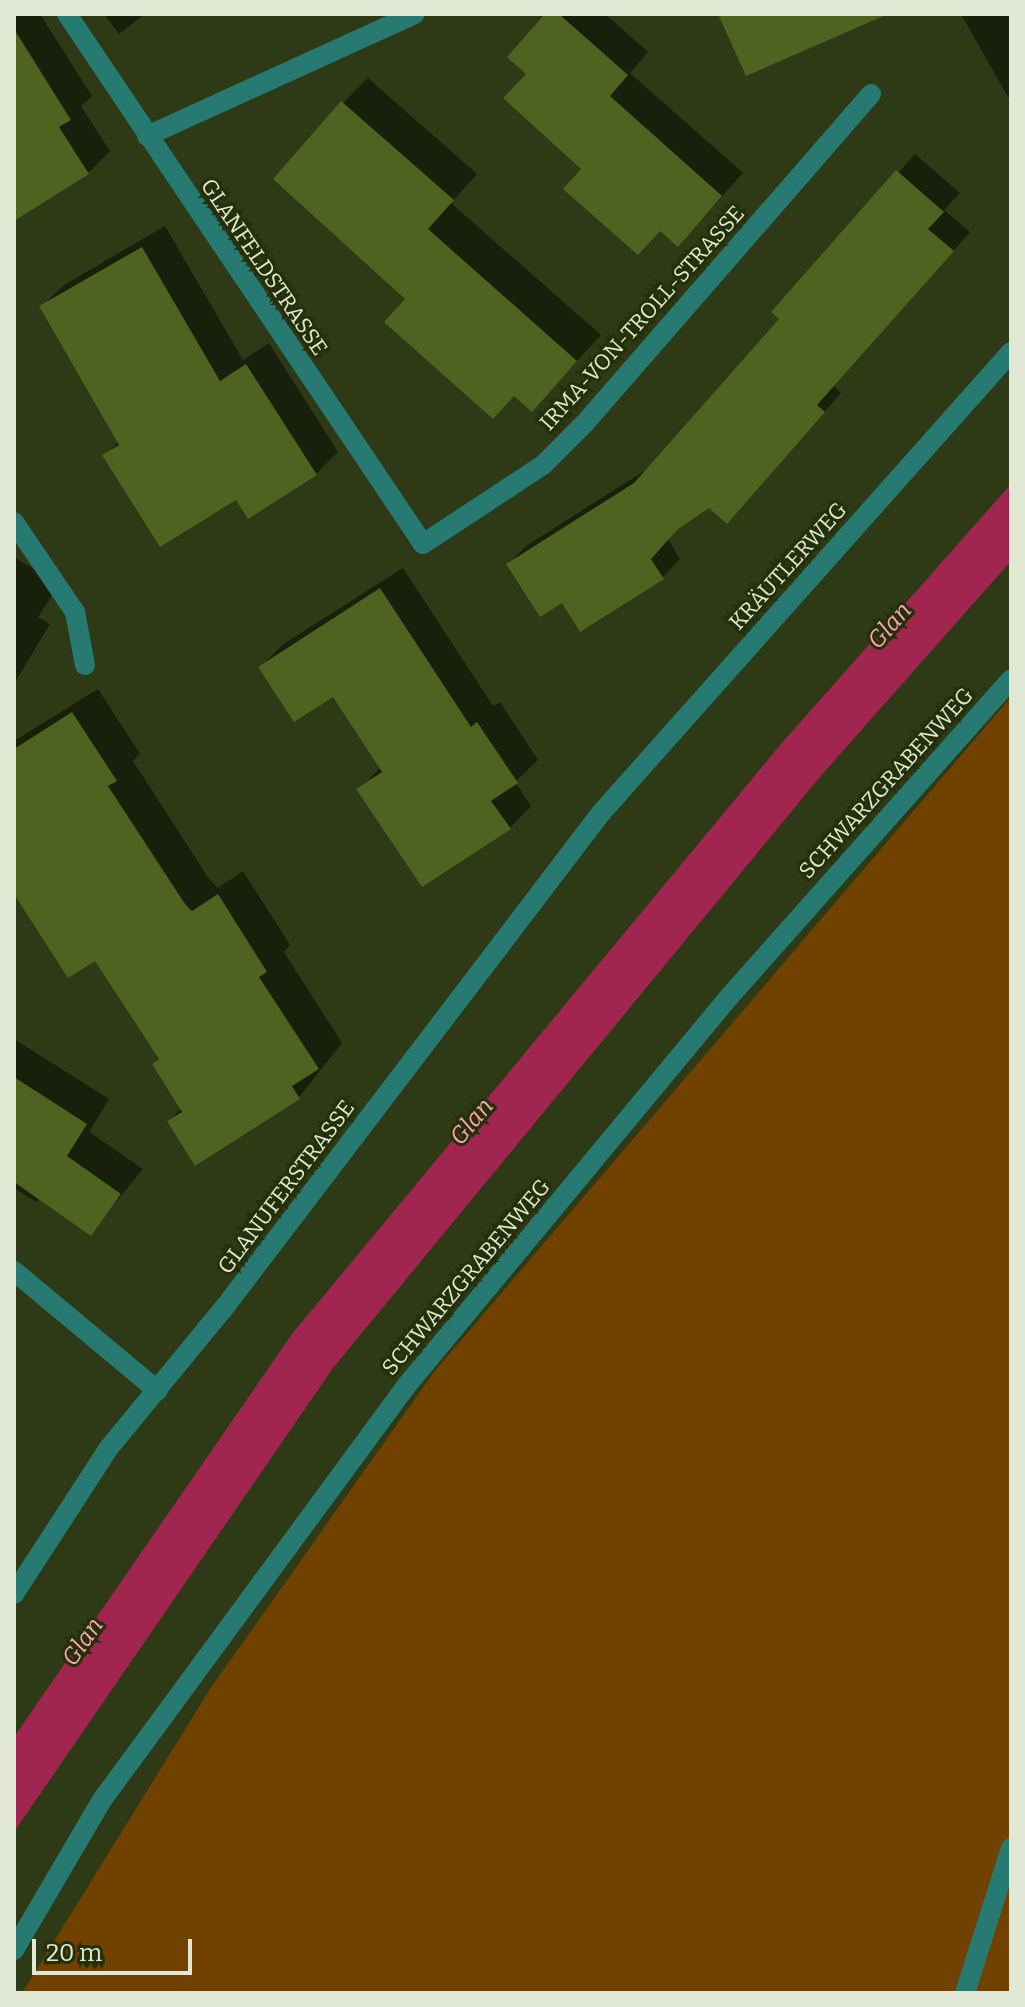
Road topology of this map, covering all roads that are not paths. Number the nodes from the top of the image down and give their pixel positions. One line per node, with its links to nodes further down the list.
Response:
1 (67, 14): 4 (street, GLANFELDSTRASSE)
2 (415, 14): 4 (street)
3 (871, 94): 7 (street, IRMA-VON-TROLL-STRASSE)
4 (147, 136): 7 (street, GLANFELDSTRASSE)
5 (1011, 352): 10 (street, KRÄUTLERWEG)
6 (14, 522): 8 (street)
7 (423, 544)
8 (85, 665)
9 (1011, 679): 15 (street, SCHWARZGRABENWEG)
10 (601, 813): 12 (street, GLANUFERSTRASSE)
11 (14, 1271): 12 (street)
12 (158, 1391): 13 (street, GLANUFERSTRASSE)
13 (14, 1594)
14 (1011, 1848): 16 (street)
15 (14, 1950)
16 (965, 1993)

